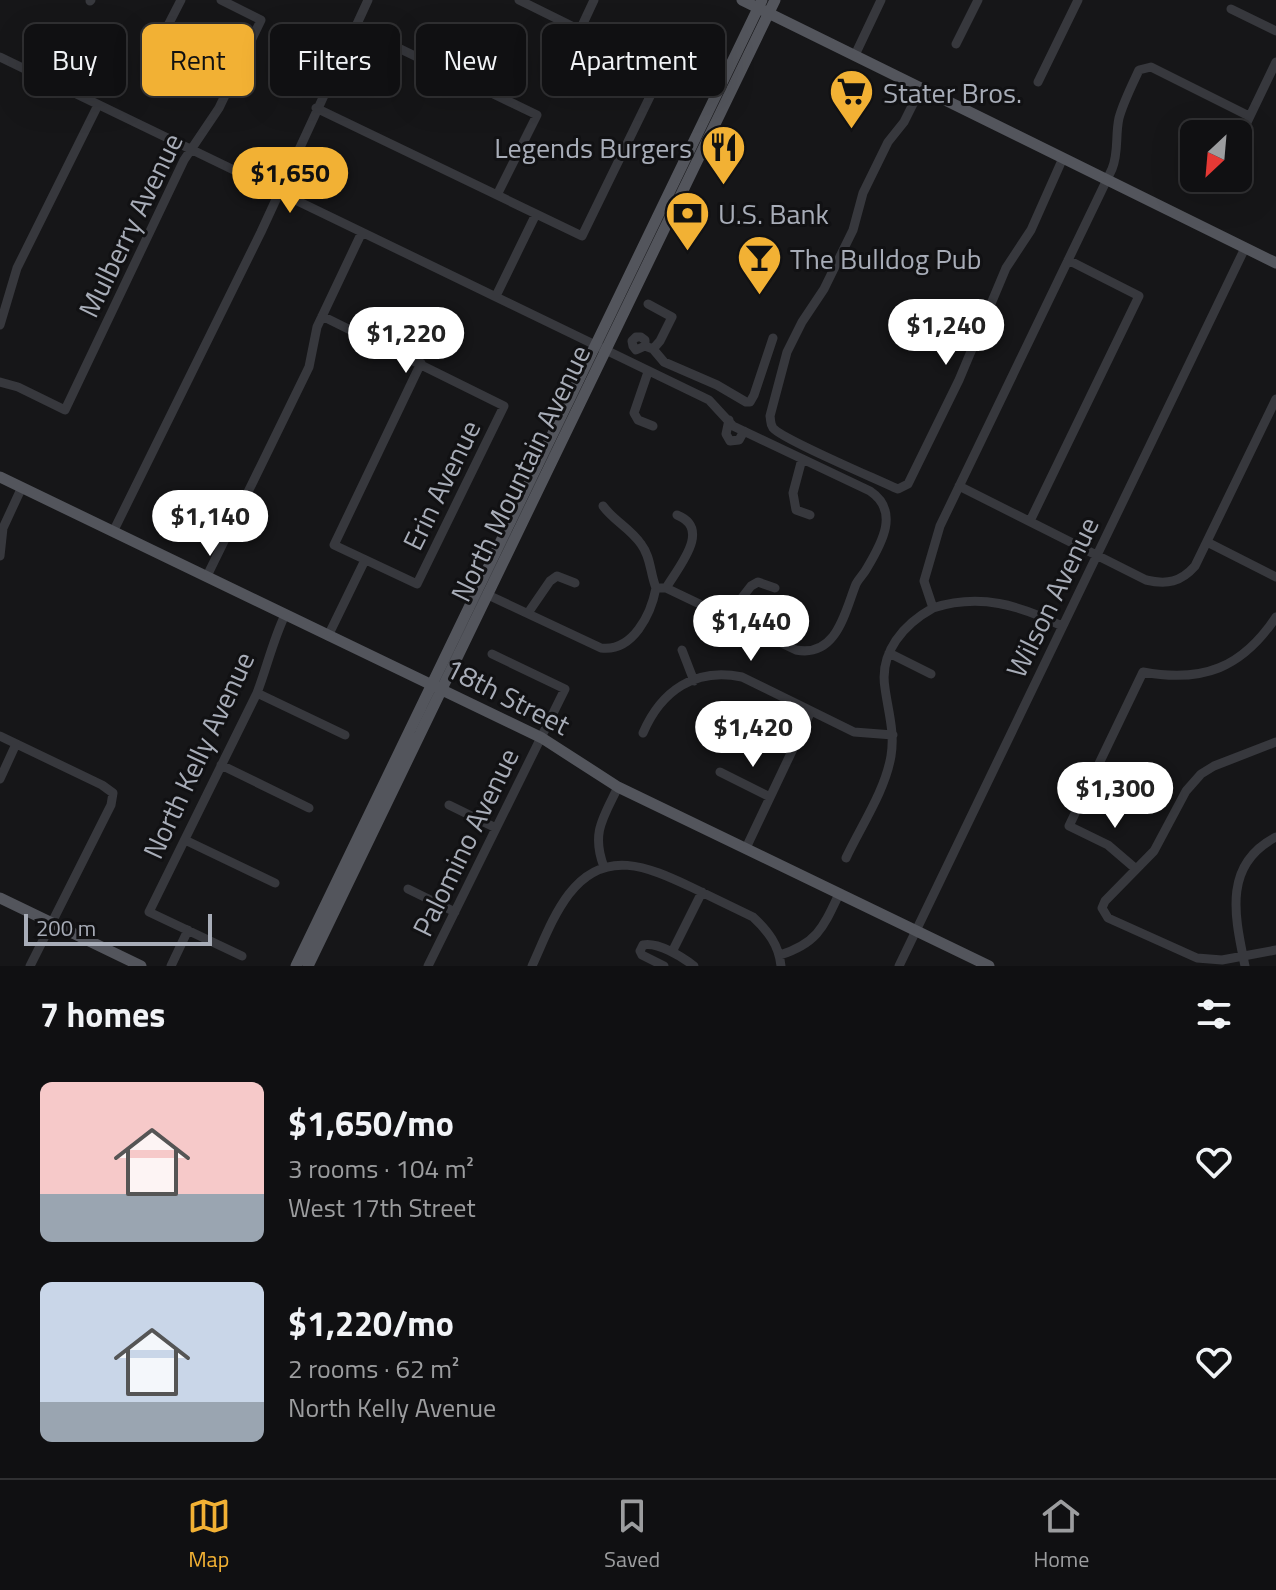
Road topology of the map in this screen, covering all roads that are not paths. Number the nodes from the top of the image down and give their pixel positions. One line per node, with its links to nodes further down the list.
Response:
1 (181, 0): 13 (street)
2 (221, 0): 31 (street, Mulberry Avenue)
3 (368, 0): 14 (street)
4 (519, 0): 15 (street)
5 (594, 0): 16 (street)
6 (742, 0): 11 (main road)
7 (775, 0): 11 (main road, North Mountain Avenue)
8 (978, 0): 18 (street)
9 (1078, 0): 23 (street)
10 (878, 1): 20 (street)
11 (763, 7): 20 (main road); 46 (main road, North Mountain Avenue)
12 (1231, 9): 17 (street)
13 (169, 24)
14 (356, 24)
15 (568, 24)
16 (583, 24)
17 (1276, 31)
18 (956, 44)
19 (400, 49): 35 (street)
20 (855, 55): 24 (main road)
21 (0, 57): 27 (street)
22 (1276, 62): 29 (street)
23 (1038, 82)
24 (921, 88): 32 (main road); 32 (street)
25 (322, 96): 28 (street)
26 (651, 96): 36 (street)
27 (98, 105): 31 (street); 44 (street)
28 (316, 108): 34 (street); 35 (street)
29 (1249, 116): 30 (street); 33 (street)
30 (1247, 120)
31 (190, 149): 34 (street); 51 (street, Mulberry Avenue)
32 (1063, 158): 33 (main road)
33 (1107, 180): 38 (main road); 39 (street)
34 (278, 191): 37 (street); 64 (street)
35 (497, 195): 36 (street)
36 (536, 214): 41 (street)
37 (362, 232): 41 (street); 43 (street)
38 (1245, 248): 40 (main road); 66 (street, Wilson Avenue)
39 (1068, 260): 58 (street); 63 (street)
40 (1276, 263)
41 (496, 296): 46 (street)
42 (648, 304): 47 (street)
43 (322, 316): 49 (street); 69 (street)
44 (0, 325)
45 (773, 338): 47 (street)
46 (601, 347): 48 (street); 74 (main road, North Mountain Avenue); 87 (main road, North Mountain Avenue)
47 (649, 347): 48 (street)
48 (626, 361): 50 (street)
49 (421, 363): 68 (street); 68 (street, Erin Avenue)
50 (648, 372): 53 (street); 54 (street)
51 (0, 382)
52 (1276, 399): 65 (street)
53 (729, 420): 55 (street); 55 (street)
54 (653, 426)
55 (744, 431): 56 (street)
56 (802, 459): 62 (street); 78 (street)
57 (0, 477): 59 (main road, 18th Street)
58 (959, 486): 63 (street); 75 (street)
59 (22, 487): 64 (main road, 18th Street); 67 (street)
60 (603, 506): 72 (street)
61 (677, 515): 72 (street)
62 (810, 515)
63 (1030, 521): 66 (street)
64 (114, 530): 69 (main road, 18th Street)
65 (1207, 542): 66 (street); 70 (street)
66 (1097, 555): 80 (street, Wilson Avenue)
67 (0, 556)
68 (365, 560): 81 (street)
69 (207, 576): 77 (main road, 18th Street)
70 (1276, 577)
71 (575, 583): 76 (street)
72 (661, 588): 76 (street); 78 (street)
73 (775, 588): 78 (street)
74 (488, 595): 76 (street); 87 (main road, North Mountain Avenue)
75 (933, 608): 80 (street); 83 (street)
76 (528, 613)
77 (285, 615): 81 (main road, 18th Street); 88 (street, North Kelly Avenue)
78 (727, 617)
79 (1276, 617): 110 (street)
80 (1062, 626): 119 (street, Wilson Avenue)
81 (328, 636): 87 (main road, 18th Street)
82 (682, 650): 86 (street)
83 (889, 653): 85 (street); 92 (street)
84 (492, 654): 94 (street, Palomino Avenue)
85 (931, 674)
86 (694, 681): 89 (street); 90 (street)
87 (437, 686): 94 (main road, 18th Street); 128 (main road, North Mountain Avenue); 129 (main road, North Mountain Avenue)
88 (257, 693): 91 (street); 97 (street, North Kelly Avenue)
89 (811, 711): 92 (street); 101 (street)
90 (643, 733)
91 (345, 735)
92 (893, 735): 108 (street)
93 (0, 736): 96 (street)
94 (542, 738): 100 (main road, 18th Street); 104 (street, Palomino Avenue)
95 (1276, 742): 110 (street)
96 (16, 744): 99 (street); 117 (street)
97 (221, 765): 103 (street); 106 (street, North Kelly Avenue)
98 (720, 772): 101 (street)
99 (0, 779)
100 (618, 787): 107 (main road, 18th Street); 109 (street)
101 (770, 797): 107 (street)
102 (449, 805): 104 (street)
103 (309, 808)
104 (496, 828): 116 (street, Palomino Avenue)
105 (1276, 837): 122 (street)
106 (185, 840): 111 (street); 118 (street, North Kelly Avenue)
107 (746, 848): 114 (main road, 18th Street)
108 (846, 858)
109 (604, 867): 113 (street); 131 (street)
110 (1136, 869): 122 (street)
111 (275, 883)
112 (408, 889): 116 (street)
113 (702, 892): 121 (street); 124 (street)
114 (839, 894): 119 (main road, 18th Street); 124 (street)
115 (0, 898): 117 (main road)
116 (455, 912): 130 (street, Palomino Avenue)
117 (52, 923): 125 (main road); 126 (street)
118 (188, 930): 123 (street); 127 (street)
119 (916, 931): 134 (street, Wilson Avenue); 135 (main road, 18th Street)
120 (1276, 950): 122 (street)
121 (672, 952): 132 (street); 133 (street)
122 (1242, 955): 136 (street)
123 (242, 956)
124 (780, 961)
125 (135, 965)
126 (30, 966)
127 (171, 966)
128 (296, 966)
129 (308, 966)
130 (428, 966)
131 (532, 966)
132 (664, 966)
133 (694, 966)
134 (899, 966)
135 (989, 966)
136 (1245, 966)

